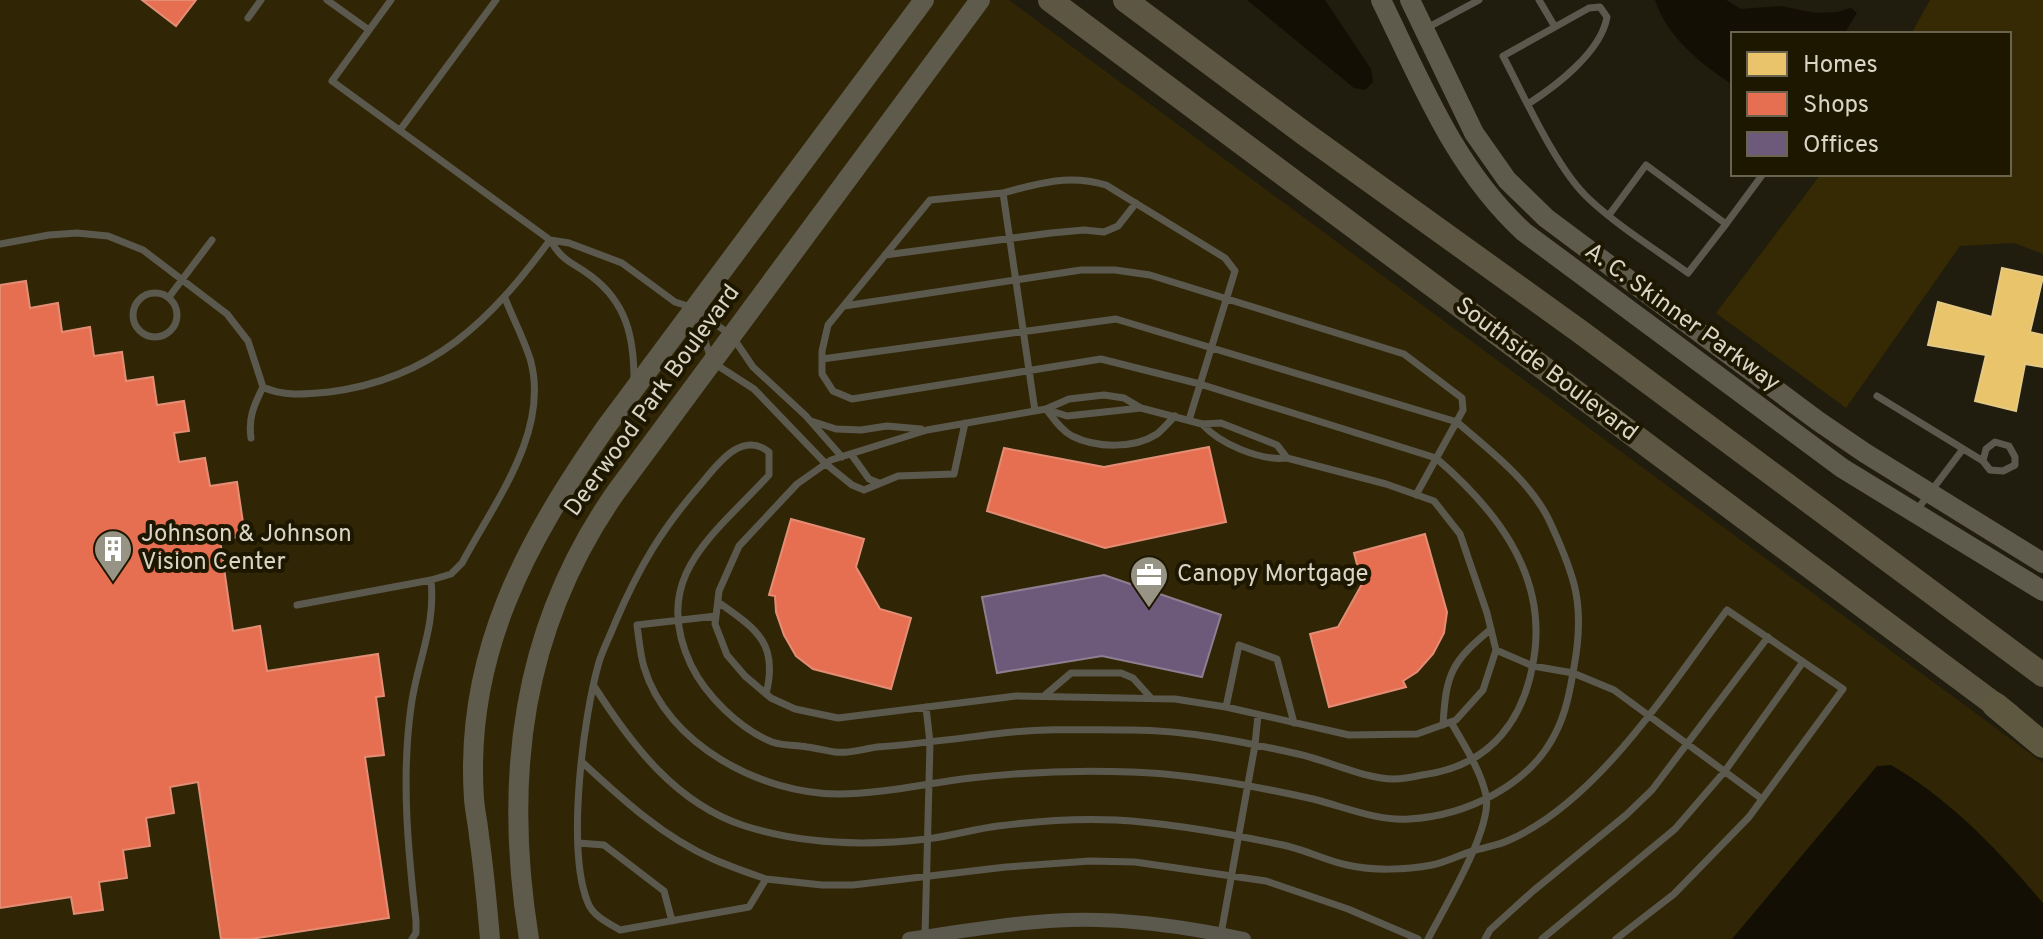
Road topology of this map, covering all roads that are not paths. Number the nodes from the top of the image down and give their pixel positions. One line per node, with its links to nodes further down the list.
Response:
1 (261, 0): 14 (lane)
2 (327, 0): 17 (lane)
3 (391, 0): 17 (lane)
4 (496, 0): 19 (lane)
5 (924, 0): 36 (main road, Deerwood Park Boulevard)
6 (980, 0): 38 (main road, Deerwood Park Boulevard)
7 (1050, 0): 86 (highway, Southside Boulevard)
8 (1125, 0): 81 (highway, Southside Boulevard)
9 (1381, 0): 67 (main road, A. C. Skinner Parkway)
10 (1410, 0): 16 (main road, A. C. Skinner Parkway)
11 (1479, 0): 13 (lane)
12 (1539, 0): 15 (lane)
13 (1464, 3): 16 (lane)
14 (248, 18)
15 (1555, 27): 18 (lane); 18 (lane)
16 (1424, 29): 65 (main road, A. C. Skinner Parkway)
17 (369, 30): 19 (lane)
18 (1528, 104): 23 (lane)
19 (400, 130): 27 (lane)
20 (1762, 176): 24 (lane)
21 (1003, 193): 22 (lane); 25 (lane); 29 (lane)
22 (1136, 203): 25 (lane); 34 (lane)
23 (1609, 215): 24 (lane); 24 (lane)
24 (1726, 224)
25 (1009, 238): 29 (lane); 31 (lane)
26 (212, 240): 30 (lane)
27 (550, 240): 33 (lane); 36 (lane); 44 (lane)
28 (0, 244): 30 (lane)
29 (885, 255): 35 (lane)
30 (181, 280): 32 (lane); 45 (lane)
31 (1016, 282): 34 (lane); 35 (lane); 37 (lane)
32 (169, 297): 32 (lane)
33 (505, 298): 45 (lane); 69 (lane)
34 (1226, 299): 39 (lane); 53 (lane)
35 (844, 306): 40 (lane)
36 (694, 308): 38 (lane); 41 (lane); 44 (main road, Deerwood Park Boulevard)
37 (1023, 330): 39 (lane); 40 (lane); 42 (lane)
38 (732, 336): 41 (main road, Deerwood Park Boulevard); 51 (lane)
39 (1212, 347): 43 (lane); 53 (lane)
40 (822, 359): 42 (lane)
41 (712, 362): 63 (lane); 116 (main road, Deerwood Park Boulevard)
42 (1029, 372): 43 (lane); 49 (lane)
43 (1200, 384): 52 (lane); 61 (lane)
44 (634, 386): 115 (main road, Deerwood Park Boulevard)
45 (263, 387): 57 (lane)
46 (1877, 396): 58 (lane)
47 (1141, 408): 48 (lane); 48 (lane); 50 (lane)
48 (1046, 409): 49 (lane); 50 (lane)
49 (1035, 411): 54 (lane)
50 (1175, 416): 52 (lane)
51 (809, 420): 56 (lane); 59 (lane)
52 (1189, 420): 55 (lane)
53 (1457, 422): 61 (lane); 80 (lane)
54 (965, 423): 56 (lane); 64 (lane)
55 (1202, 424): 60 (lane); 60 (lane)
56 (927, 430): 59 (lane)
57 (251, 438)
58 (1963, 449): 62 (lane); 65 (lane)
59 (846, 455): 63 (lane); 64 (lane)
60 (1287, 458): 66 (lane)
61 (1436, 458): 66 (lane); 79 (lane)
62 (1983, 461): 62 (lane)
63 (826, 464): 64 (lane); 71 (lane)
64 (879, 483)
65 (1929, 493): 67 (lane); 68 (main road, A. C. Skinner Parkway)
66 (1416, 495): 75 (lane)
67 (1915, 512): 70 (main road, A. C. Skinner Parkway)
68 (2043, 563)
69 (431, 580): 72 (lane); 114 (lane)
70 (2043, 591)
71 (718, 602): 73 (lane); 83 (lane)
72 (297, 605)
73 (716, 616): 74 (lane); 83 (lane)
74 (676, 621): 82 (lane); 94 (lane); 100 (lane)
75 (1491, 629): 77 (lane); 92 (lane)
76 (1768, 637): 78 (lane); 89 (lane); 95 (lane)
77 (1496, 650): 79 (lane); 92 (lane)
78 (1803, 662): 99 (lane); 103 (lane)
79 (1533, 666): 80 (lane); 97 (lane)
80 (1573, 673): 89 (lane); 102 (lane)
81 (2043, 675)
82 (594, 686): 98 (lane); 105 (lane)
83 (766, 694): 87 (lane)
84 (1043, 696): 85 (lane); 85 (lane); 87 (lane)
85 (1151, 698): 88 (lane)
86 (1995, 705): 93 (highway)
87 (926, 707): 94 (lane)
88 (1226, 707): 90 (lane); 91 (lane)
89 (1649, 713): 95 (lane); 107 (lane)
90 (1258, 715): 91 (lane); 96 (lane)
91 (1294, 723): 92 (lane)
92 (1447, 723): 97 (lane)
93 (2043, 742)
94 (930, 743): 96 (lane); 100 (lane)
95 (1689, 744): 99 (lane); 121 (lane)
96 (1255, 745): 97 (lane); 101 (lane)
97 (1472, 759): 102 (lane)
98 (582, 762): 106 (lane); 110 (lane)
99 (1725, 771): 103 (lane); 122 (lane)
100 (927, 785): 101 (lane); 105 (lane)
101 (1246, 786): 102 (lane); 104 (lane)
102 (1487, 798): 107 (lane)
103 (1762, 799): 123 (lane)
104 (1237, 837): 105 (lane); 107 (lane); 108 (lane)
105 (927, 839): 109 (lane)
106 (578, 843): 111 (lane); 111 (lane)
107 (1473, 851): 120 (lane)
108 (1231, 876): 109 (lane); 112 (lane); 119 (lane)
109 (926, 878): 110 (lane); 113 (lane)
110 (766, 879): 111 (lane)
111 (672, 921)
112 (1220, 936): 113 (street); 118 (street)
113 (925, 937): 117 (street)
114 (412, 939)
115 (490, 939)
116 (529, 939)
117 (909, 939)
118 (1244, 939)
119 (1418, 939)
120 (1428, 939)
121 (1485, 939)
122 (1542, 939)
123 (1616, 939)

